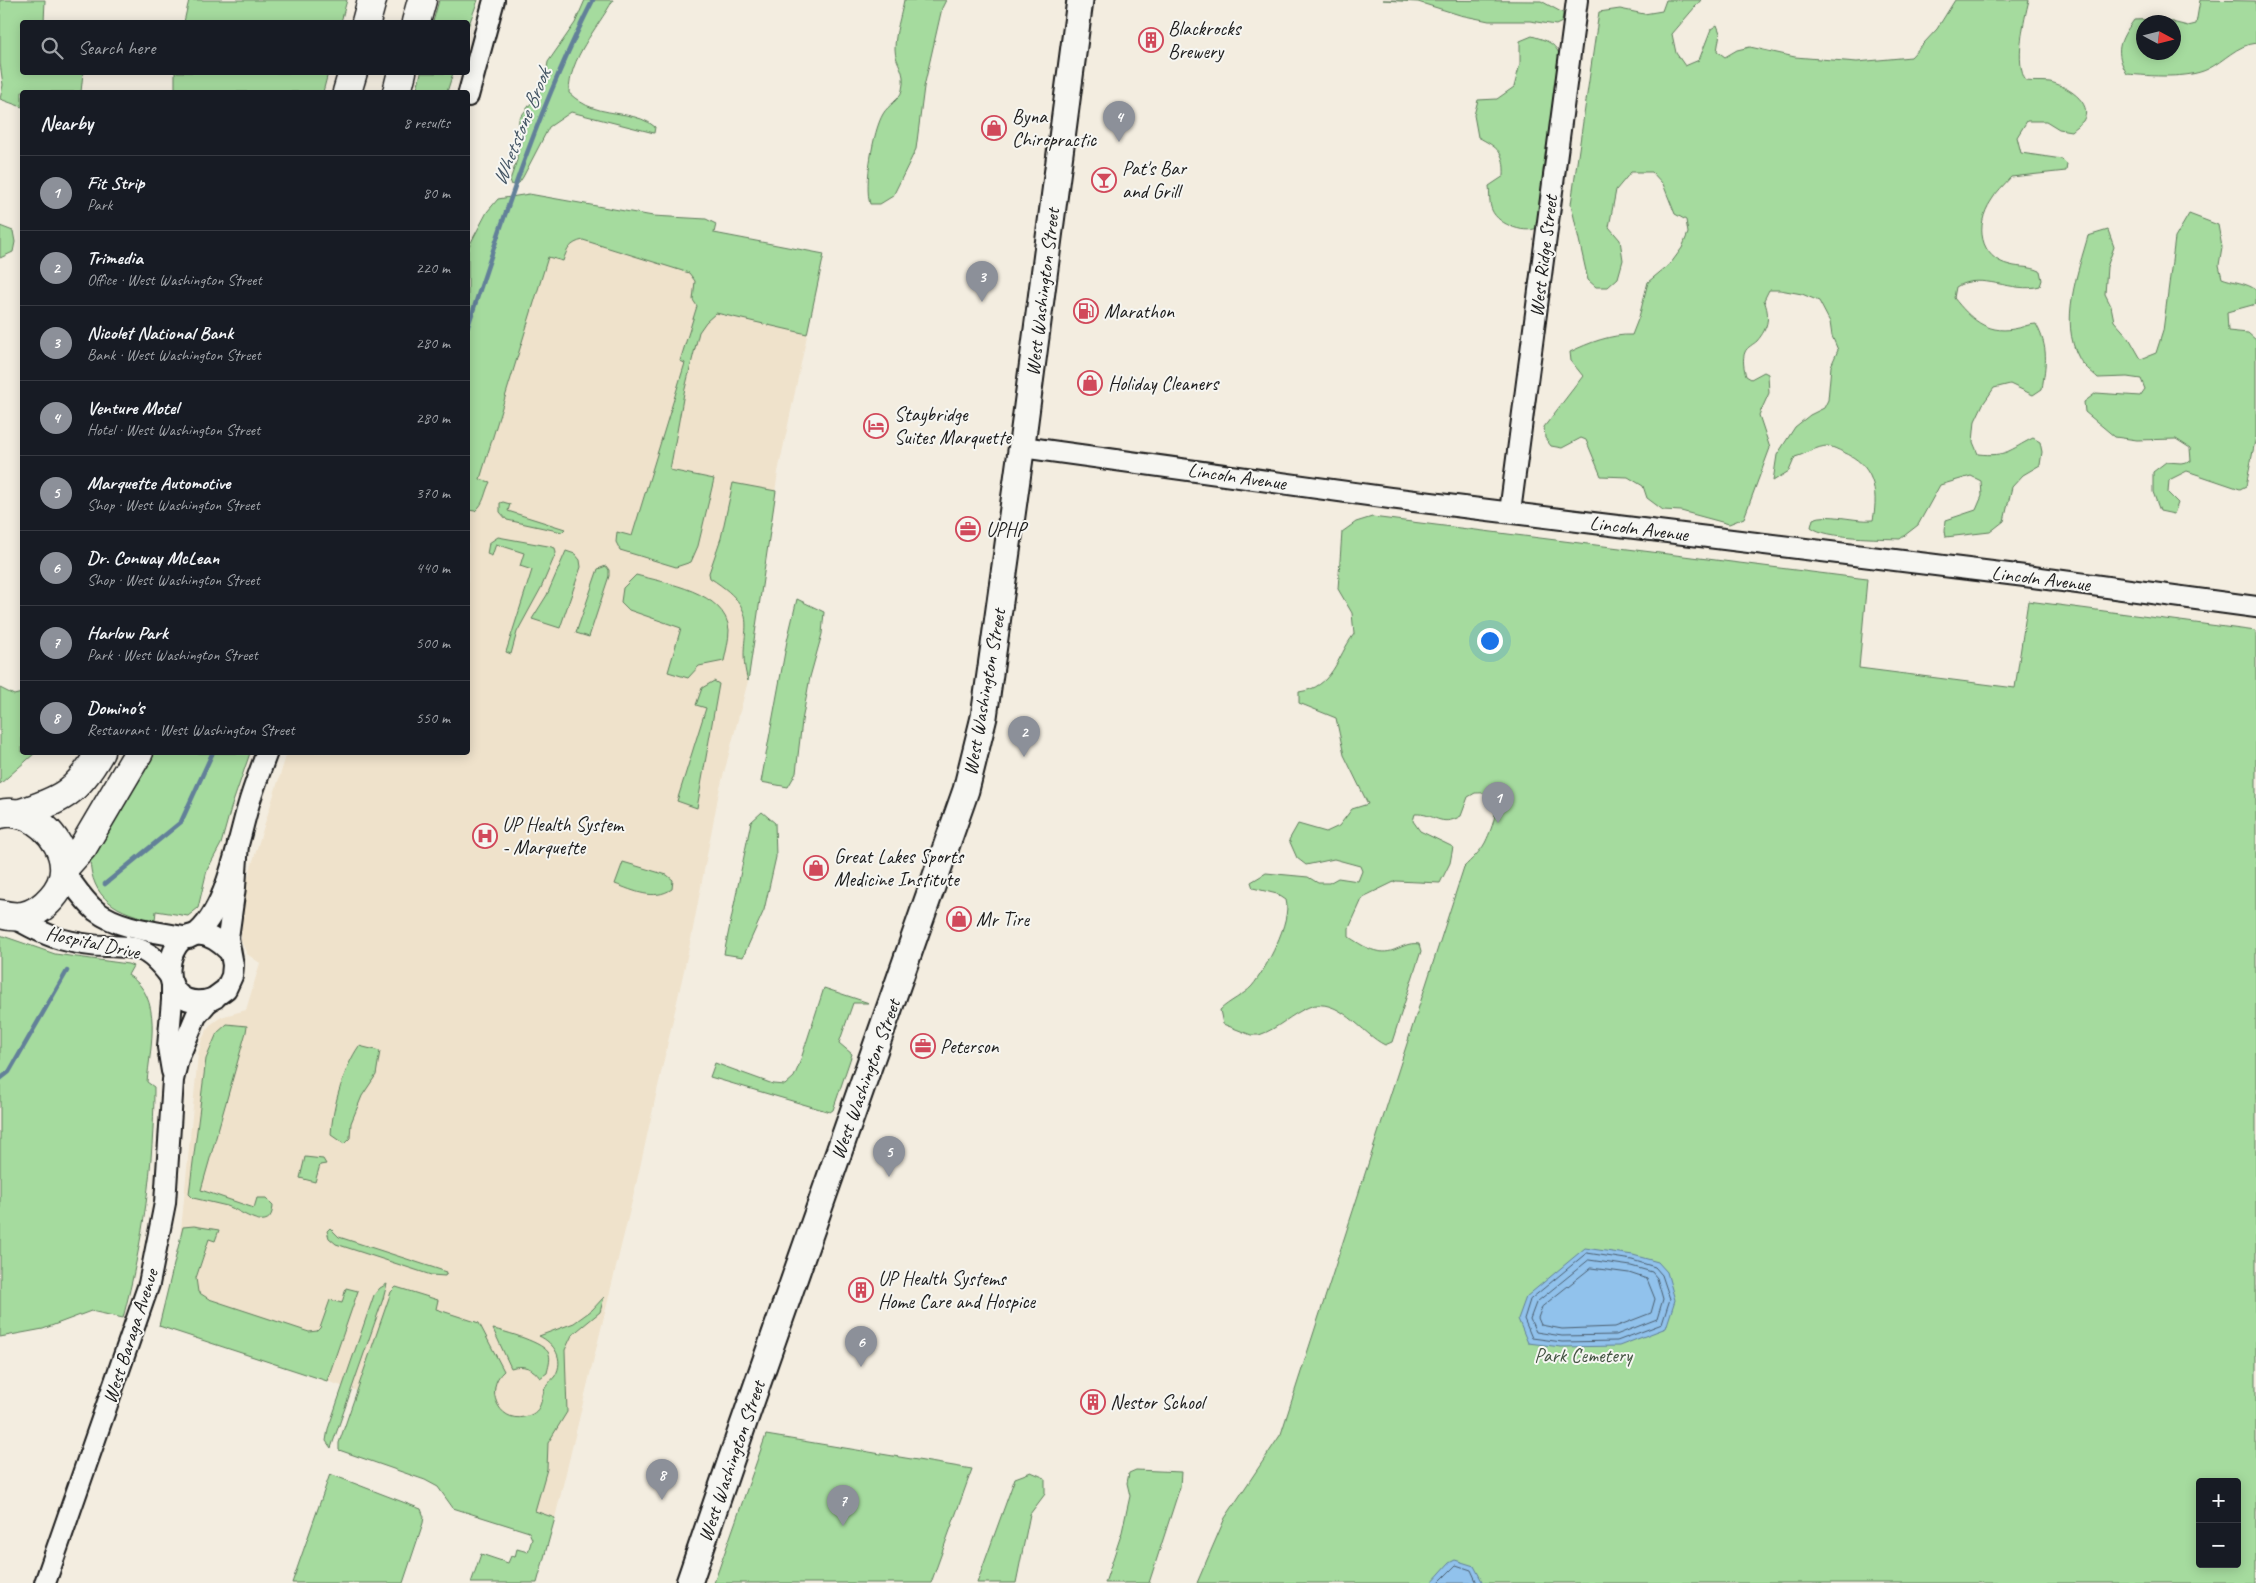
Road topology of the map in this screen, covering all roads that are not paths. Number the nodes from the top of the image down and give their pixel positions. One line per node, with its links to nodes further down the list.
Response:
1 (372, 0): 6 (highway)
2 (422, 0): 7 (highway)
3 (494, 0): 12 (street)
4 (1080, 0): 13 (main road, West Washington Street)
5 (1577, 0): 14 (street, West Ridge Street)
6 (367, 20)
7 (417, 20)
8 (352, 75): 10 (highway)
9 (401, 75): 11 (highway)
10 (348, 90)
11 (398, 90)
12 (470, 90)
13 (1022, 447): 14 (street, Lincoln Avenue); 29 (main road, West Washington Street)
14 (1510, 512): 15 (street, Lincoln Avenue)
15 (2256, 607)
16 (98, 755): 19 (highway)
17 (137, 755): 21 (highway)
18 (266, 755): 20 (street)
19 (9, 814): 21 (highway)
20 (238, 843): 23 (street); 24 (street)
21 (64, 869): 22 (highway); 23 (street, Hospital Drive)
22 (3, 914): 25 (street, Hospital Drive)
23 (191, 937): 24 (street); 25 (street)
24 (229, 951): 26 (street)
25 (170, 979): 26 (street); 27 (street, West Baraga Avenue)
26 (215, 998): 27 (street, West Baraga Avenue)
27 (174, 1080): 28 (street, West Baraga Avenue)
28 (45, 1583)
29 (689, 1583)

